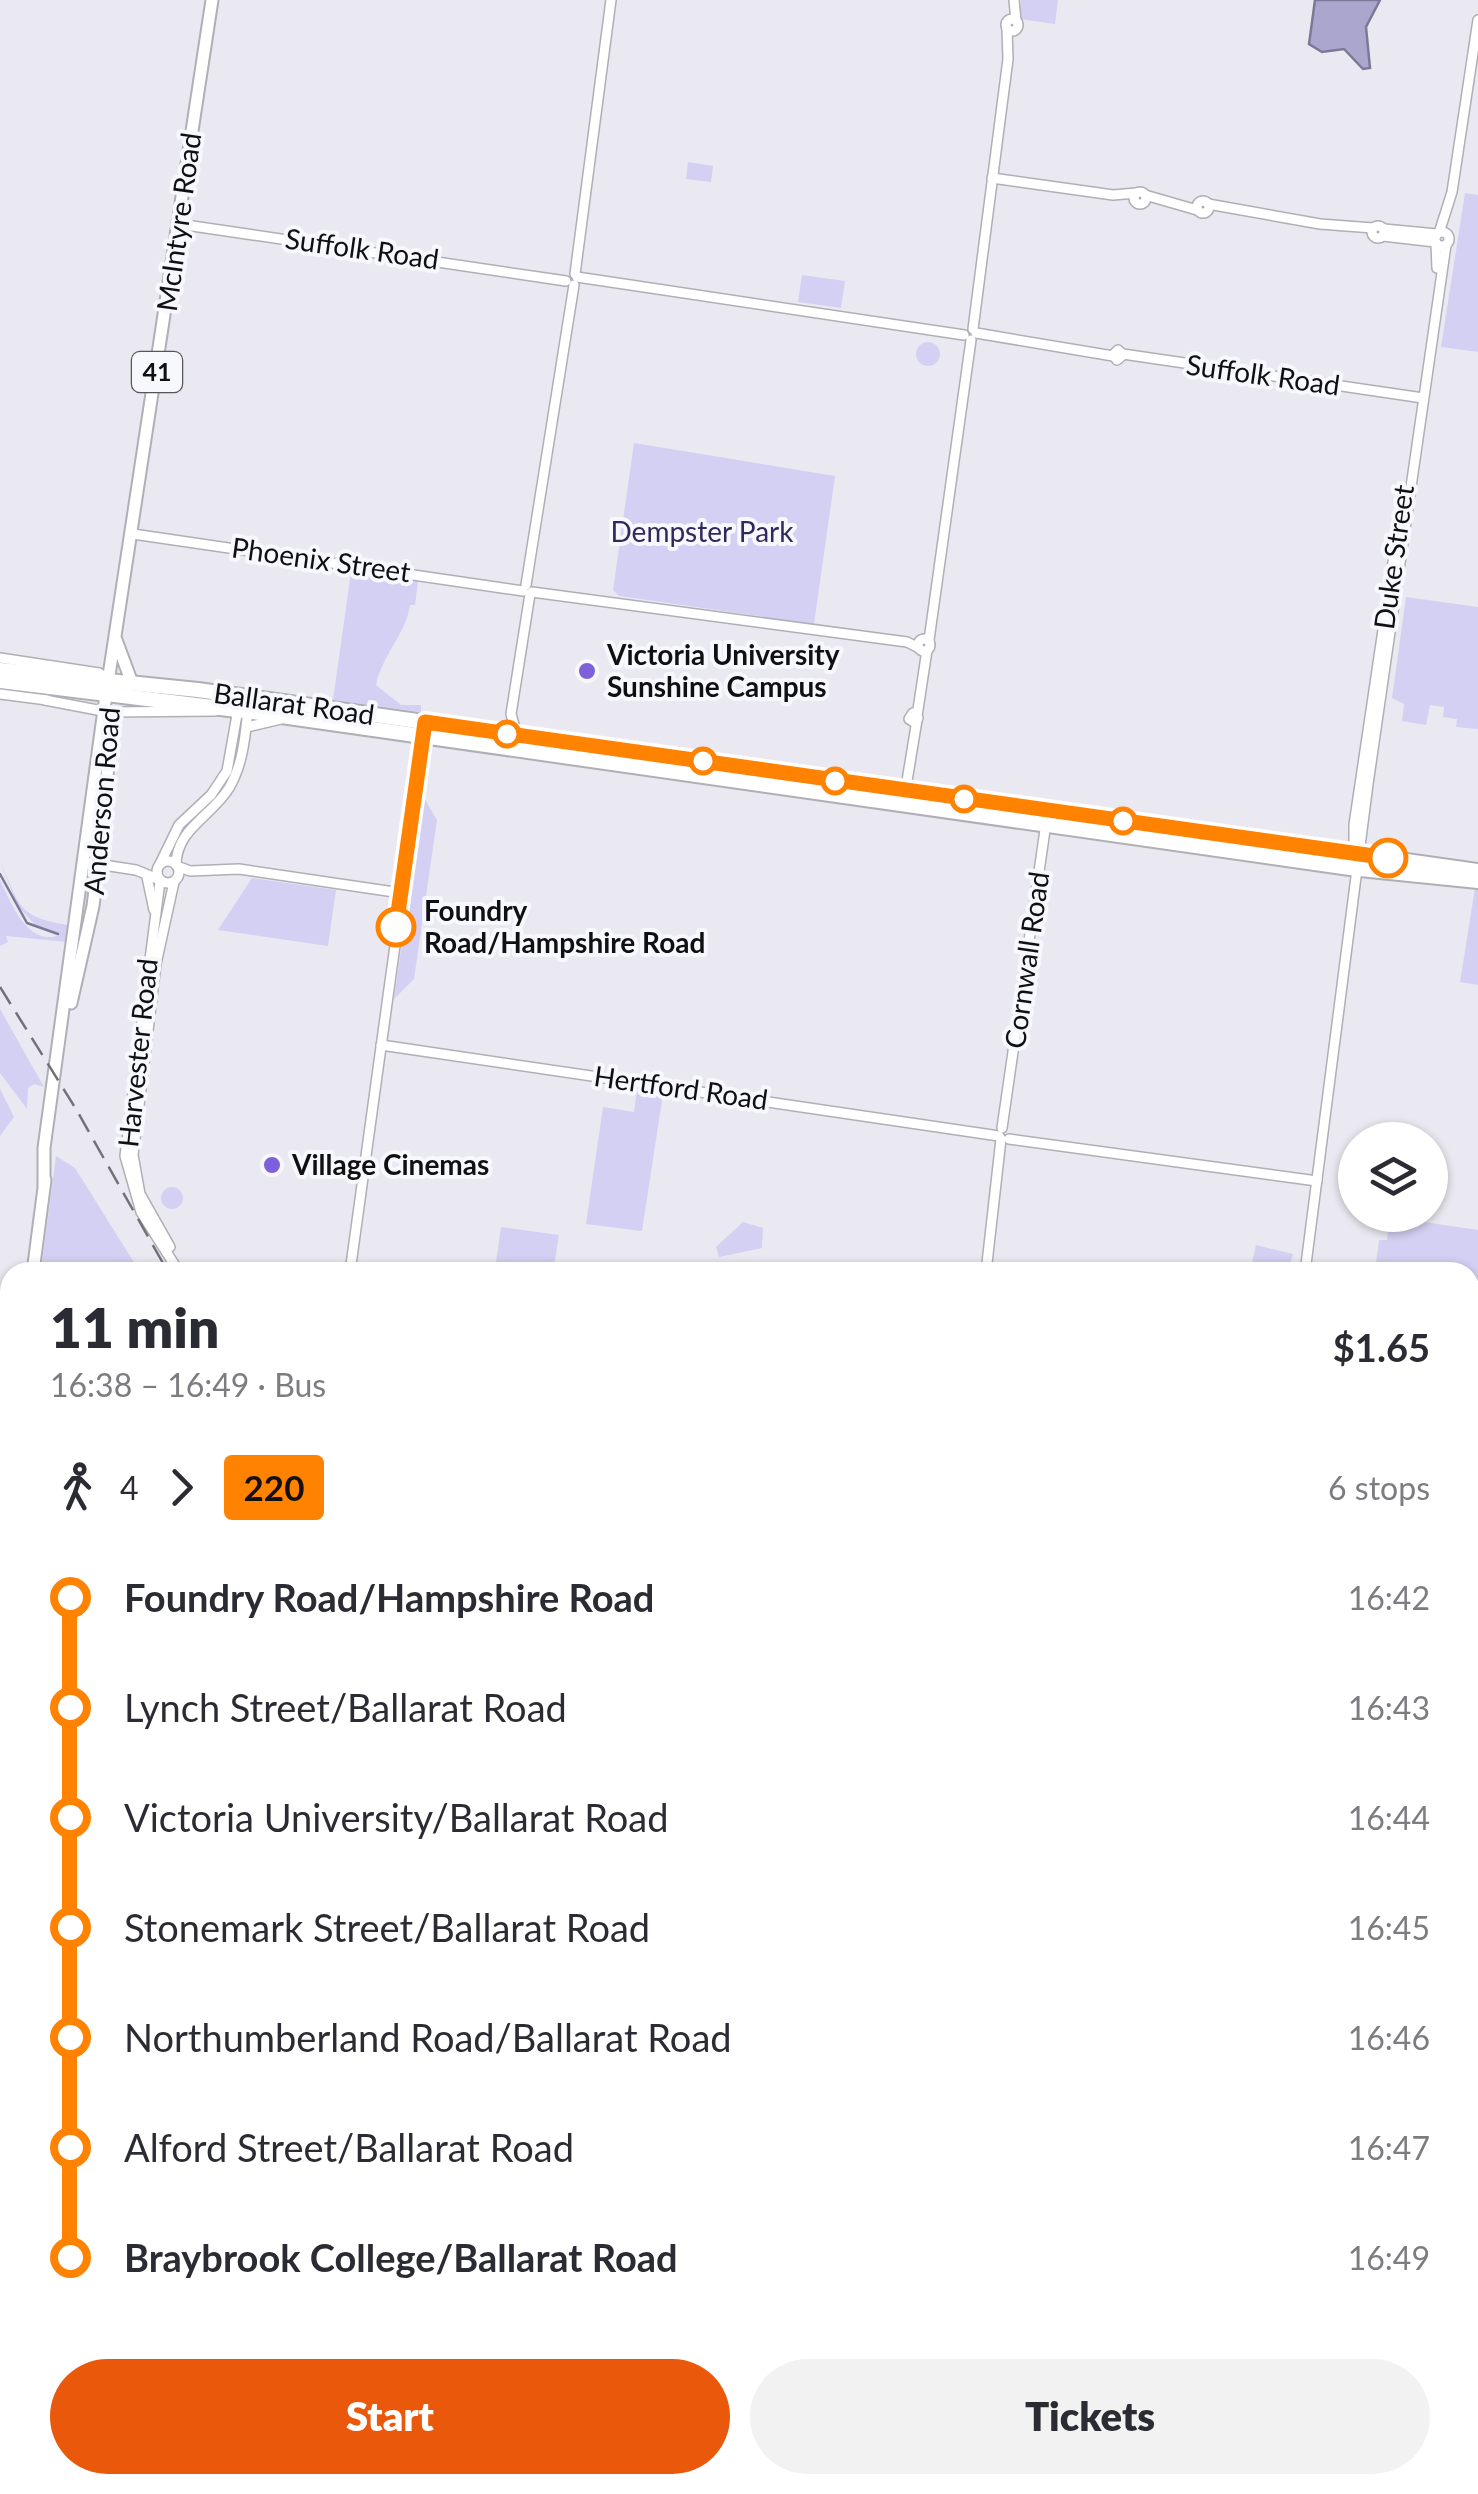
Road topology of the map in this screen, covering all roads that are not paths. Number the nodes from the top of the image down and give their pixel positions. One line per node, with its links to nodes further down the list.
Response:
1 (212, 0): 6 (main road, McIntyre Road / 41)
2 (612, 0): 8 (street)
3 (1014, 0): 5 (street)
4 (1478, 20): 7 (street, Duke Street)
5 (992, 178): 7 (street); 9 (street)
6 (179, 224): 8 (street, Suffolk Road); 11 (main road, McIntyre Road / 41)
7 (1440, 239): 10 (street, Duke Street)
8 (572, 279): 9 (street, Suffolk Road); 12 (street)
9 (970, 334): 10 (street, Suffolk Road); 14 (street)
10 (1420, 398): 31 (street, Duke Street)
11 (133, 534): 12 (street, Phoenix Street); 13 (main road, McIntyre Road / 41)
12 (528, 589): 14 (street, Phoenix Street); 23 (street)
13 (116, 640): 18 (main road); 21 (main road, McIntyre Road / 41)
14 (923, 644): 29 (street)
15 (0, 658): 21 (street)
16 (0, 670): 21 (highway, Ballarat Road)
17 (0, 681): 20 (highway, Ballarat Road)
18 (132, 683): 21 (highway, Ballarat Road); 22 (highway, Ballarat Road)
19 (0, 694): 20 (street)
20 (46, 694): 21 (highway, Ballarat Road)
21 (108, 701): 22 (highway, Ballarat Road); 32 (main road, Anderson Road / 41); 33 (main road, Anderson Road / 41)
22 (242, 709): 24 (highway, Ballarat Road); 24 (highway, Ballarat Road); 34 (street); 35 (street)
23 (511, 714): 26 (street); 27 (street)
24 (424, 730): 25 (highway, Ballarat Road); 28 (highway, Ballarat Road); 42 (street)
25 (480, 730): 26 (highway, Ballarat Road); 28 (highway)
26 (497, 732): 27 (highway, Ballarat Road)
27 (517, 735): 29 (highway, Ballarat Road)
28 (472, 744): 29 (highway, Ballarat Road)
29 (905, 798): 30 (highway, Ballarat Road)
30 (1046, 818): 31 (highway, Ballarat Road); 47 (street, Cornwall Road)
31 (1357, 859): 37 (highway, Ballarat Road); 41 (highway, Ballarat Road); 48 (street, Duke Street)
32 (84, 862): 33 (street); 49 (main road, Anderson Road / 41)
33 (98, 864): 38 (street); 49 (main road, Anderson Road / 41)
34 (160, 864): 35 (street); 38 (street); 39 (street, Harvester Road)
35 (177, 865): 36 (street); 40 (street, Harvester Road)
36 (204, 870): 40 (street); 42 (street)
37 (1478, 871)
38 (141, 872): 39 (street); 43 (street)
39 (160, 881): 40 (street); 43 (street, Harvester Road)
40 (175, 881): 51 (street, Harvester Road)
41 (1478, 881)
42 (401, 893): 44 (street)
43 (154, 918): 52 (street, Harvester Road)
44 (381, 1044): 45 (street, Hertford Road); 46 (street)
45 (423, 1050): 46 (street); 47 (street, Hertford Road)
46 (377, 1067): 53 (street)
47 (1004, 1134): 48 (street, Hertford Road); 54 (street, Cornwall Road)
48 (1318, 1179): 55 (street, Duke Street)
49 (44, 1185): 50 (main road, Anderson Road / 41)
50 (34, 1262)
51 (176, 1262)
52 (176, 1262)
53 (351, 1262)
54 (987, 1262)
55 (1306, 1262)
56 (0, 1912): 57 (main road)
57 (0, 1943)

